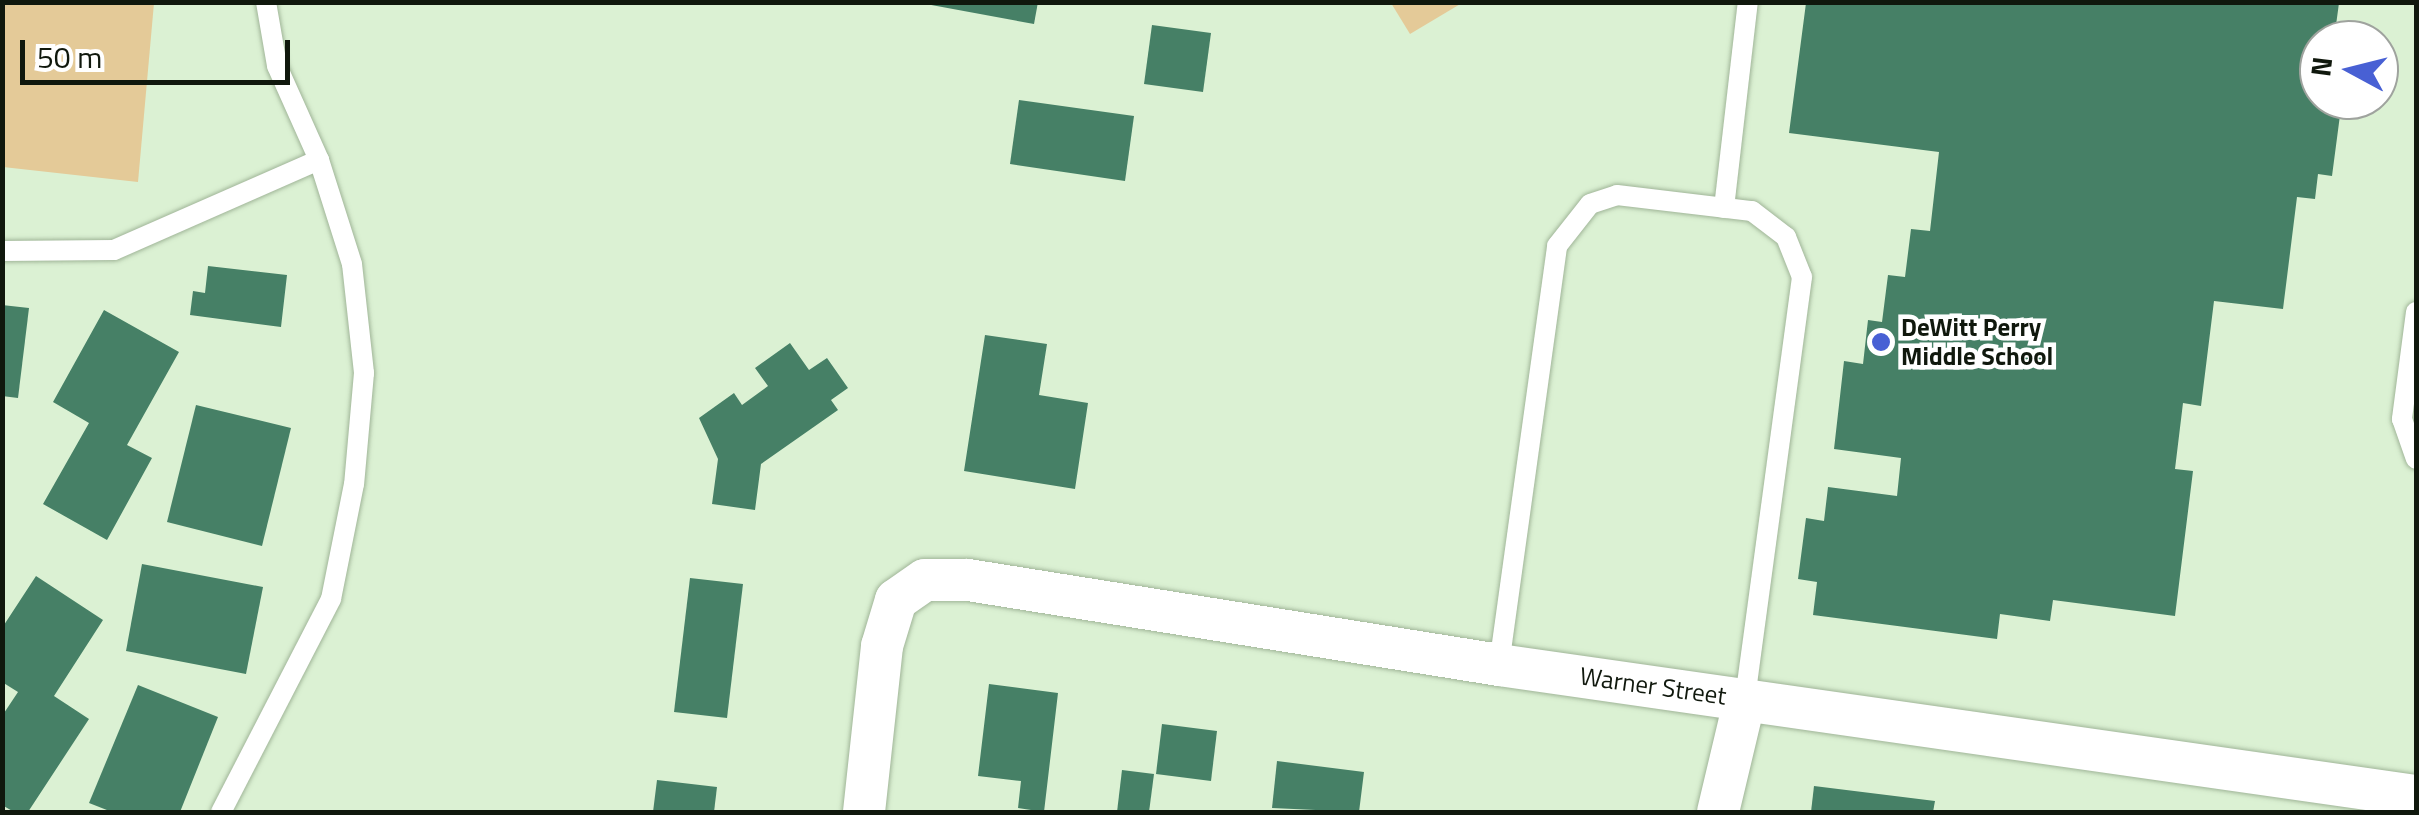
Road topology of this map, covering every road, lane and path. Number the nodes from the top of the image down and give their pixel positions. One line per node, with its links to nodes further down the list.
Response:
1 (266, 2): 3 (lane)
2 (1748, 2): 4 (lane)
3 (319, 160): 5 (lane); 11 (lane)
4 (1724, 208): 8 (lane); 9 (lane)
5 (2, 251)
6 (2416, 312): 7 (lane)
7 (2416, 459)
8 (1499, 665): 9 (street, Warner Street); 12 (street, Warner Street)
9 (1745, 699): 10 (street, Warner Street); 13 (street)
10 (2416, 796)
11 (222, 812)
12 (864, 812)
13 (1718, 812)

